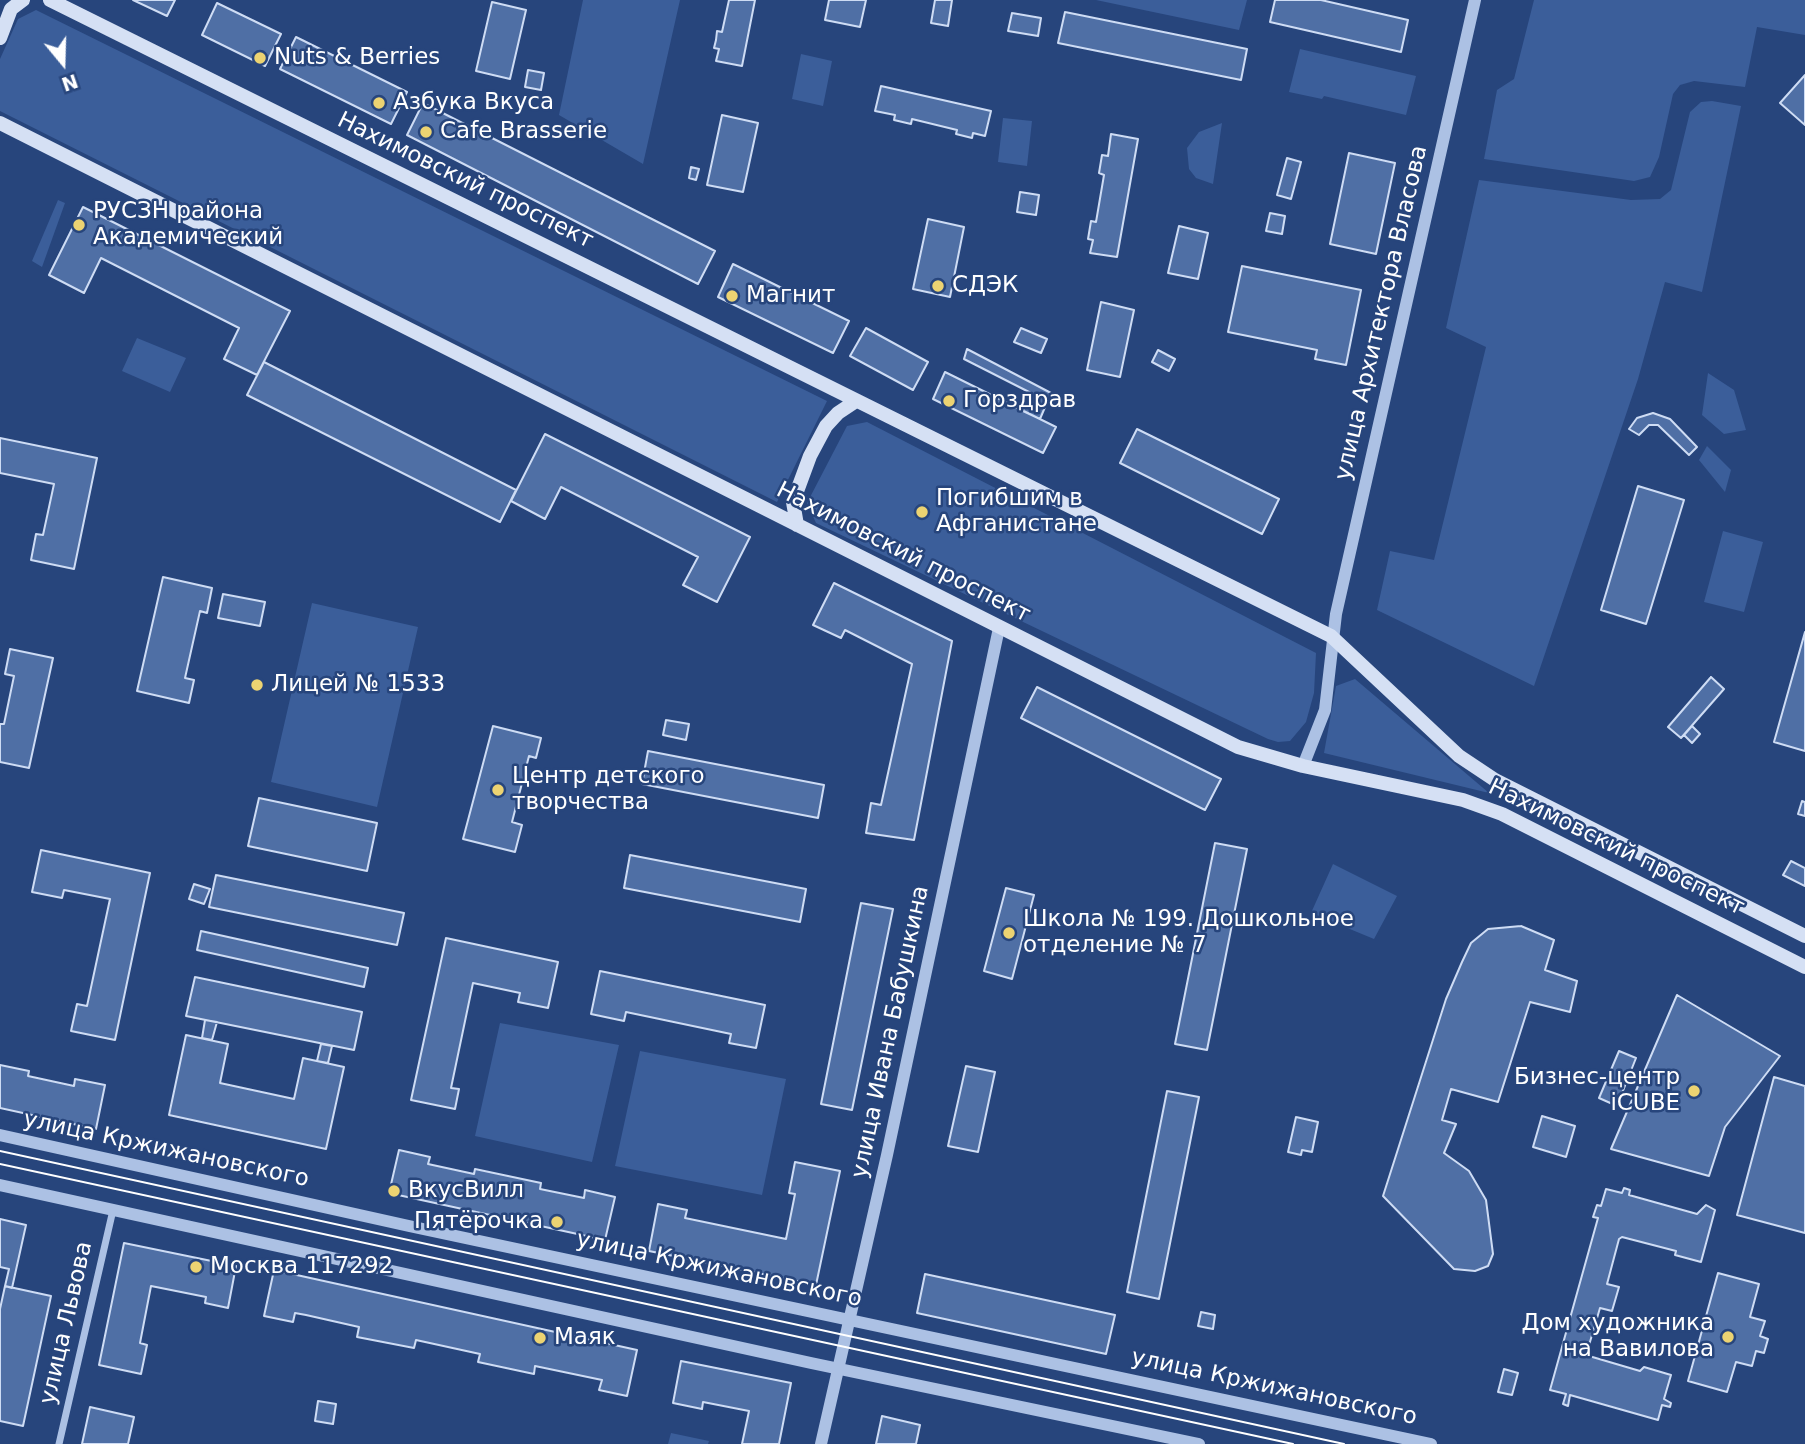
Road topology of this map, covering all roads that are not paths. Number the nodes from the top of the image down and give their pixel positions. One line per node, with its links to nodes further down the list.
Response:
1 (23, 0): 4 (main road)
2 (50, 0): 6 (main road, Нахимовский проспект)
3 (1475, 0): 9 (street, улица Архитектора Власова)
4 (0, 38)
5 (0, 123): 7 (main road, Нахимовский проспект)
6 (856, 401): 7 (main road); 9 (main road, Нахимовский проспект)
7 (797, 525): 8 (main road, Нахимовский проспект)
8 (999, 628): 10 (main road, Нахимовский проспект); 16 (street, улица Ивана Бабушкина)
9 (1331, 636): 10 (street, улица Архитектора Власова); 11 (main road, Нахимовский проспект)
10 (1303, 766): 12 (main road, Нахимовский проспект)
11 (1805, 936)
12 (1805, 967)
13 (0, 1135): 16 (street, улица Кржижановского)
14 (0, 1185): 15 (street)
15 (113, 1210): 17 (street); 18 (street, улица Львова)
16 (850, 1320): 17 (street, улица Ивана Бабушкина); 21 (street, улица Кржижановского)
17 (838, 1369): 19 (street, улица Ивана Бабушкина); 20 (street)
18 (60, 1444)
19 (821, 1444)
20 (1199, 1444)
21 (1431, 1444)

